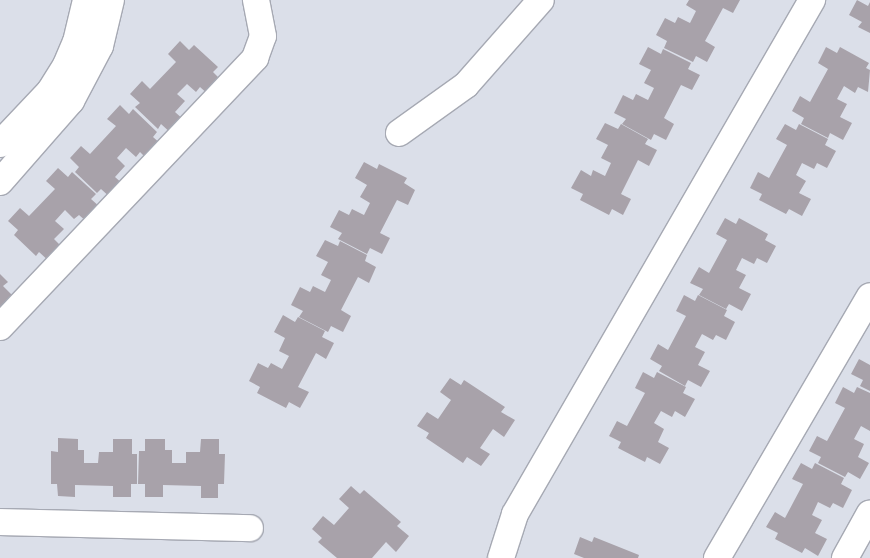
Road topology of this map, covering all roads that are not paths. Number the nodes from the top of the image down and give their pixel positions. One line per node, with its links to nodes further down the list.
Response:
1 (86, 0): 7 (street)
2 (111, 0): 8 (street)
3 (256, 0): 10 (street)
4 (541, 0): 6 (street)
5 (812, 0): 14 (street)
6 (399, 133)
7 (0, 144)
8 (0, 182)
9 (870, 296): 15 (street)
10 (0, 327)
11 (870, 513): 16 (street)
12 (0, 522): 13 (street)
13 (250, 528)
14 (501, 558)
15 (717, 558)
16 (845, 558)

